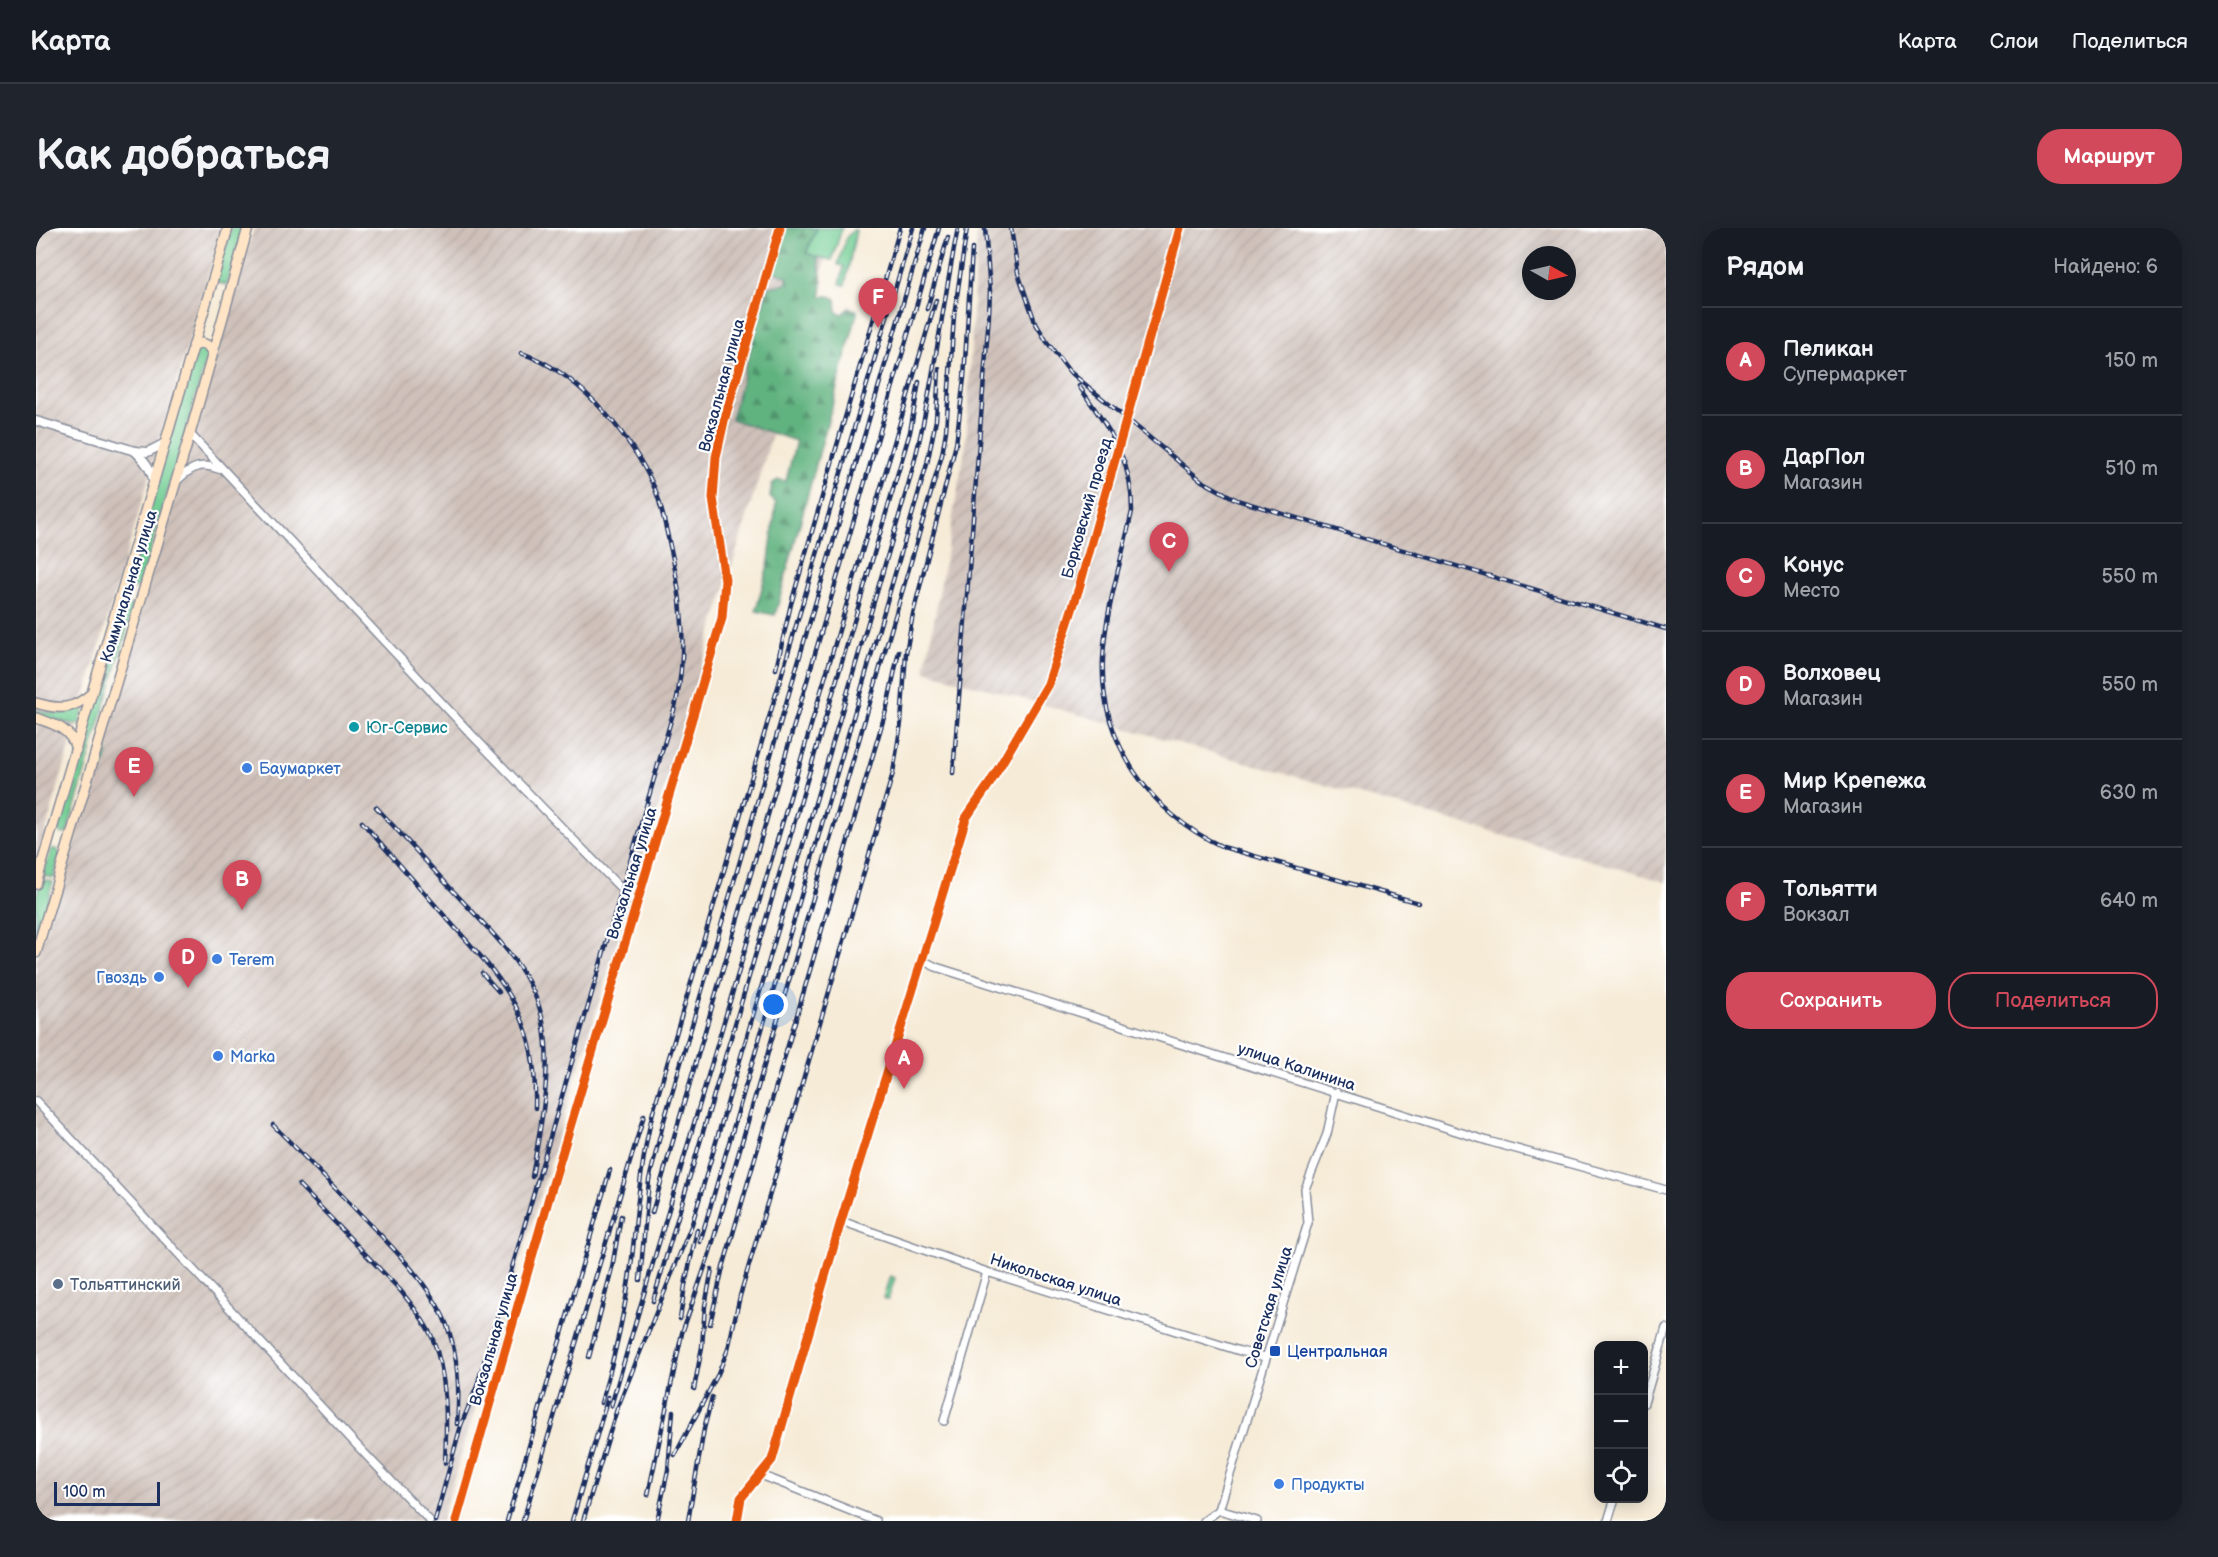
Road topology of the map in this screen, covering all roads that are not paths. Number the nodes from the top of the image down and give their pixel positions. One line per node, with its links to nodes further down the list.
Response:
1 (228, 228): 5 (main road, Коммунальная улица)
2 (248, 228): 6 (main road, Коммунальная улица)
3 (780, 228): 25 (street, Вокзальная улица)
4 (1180, 228): 27 (street, Борковский проезд)
5 (200, 322): 6 (main road); 7 (main road, Коммунальная улица)
6 (218, 330): 8 (main road, Коммунальная улица)
7 (193, 347): 8 (main road); 11 (main road, Коммунальная улица)
8 (212, 352): 10 (main road, Коммунальная улица)
9 (36, 422): 12 (street)
10 (190, 434): 13 (street); 15 (main road, Коммунальная улица)
11 (165, 443): 12 (street); 14 (main road, Коммунальная улица)
12 (135, 451): 14 (street)
13 (222, 470): 15 (street); 25 (street)
14 (154, 483): 16 (main road, Коммунальная улица)
15 (174, 484): 17 (main road, Коммунальная улица)
16 (121, 594): 17 (main road); 18 (main road, Коммунальная улица)
17 (140, 599): 23 (main road, Коммунальная улица)
18 (92, 693): 19 (main road); 21 (main road, Коммунальная улица)
19 (36, 703)
20 (36, 718): 21 (main road)
21 (76, 750): 22 (main road, Коммунальная улица)
22 (50, 836): 23 (main road); 24 (main road, Коммунальная улица)
23 (69, 841): 26 (main road, Коммунальная улица)
24 (36, 884)
25 (637, 905): 41 (street, Вокзальная улица)
26 (36, 952)
27 (921, 960): 28 (street, улица Калинина); 31 (street)
28 (1336, 1092): 30 (street, улица Калинина); 34 (street, Советская улица)
29 (36, 1103): 40 (street)
30 (1666, 1190)
31 (841, 1221): 32 (street, Никольская улица); 37 (street)
32 (987, 1272): 34 (street, Никольская улица); 36 (street)
33 (1666, 1328): 35 (street)
34 (1265, 1357): 39 (street, Советская улица)
35 (1646, 1395)
36 (944, 1421)
37 (761, 1475): 42 (street); 43 (street)
38 (1613, 1503): 46 (street)
39 (1219, 1510): 44 (street); 45 (street)
40 (430, 1521)
41 (456, 1521)
42 (737, 1521)
43 (876, 1521)
44 (1204, 1521)
45 (1257, 1521)
46 (1608, 1521)

